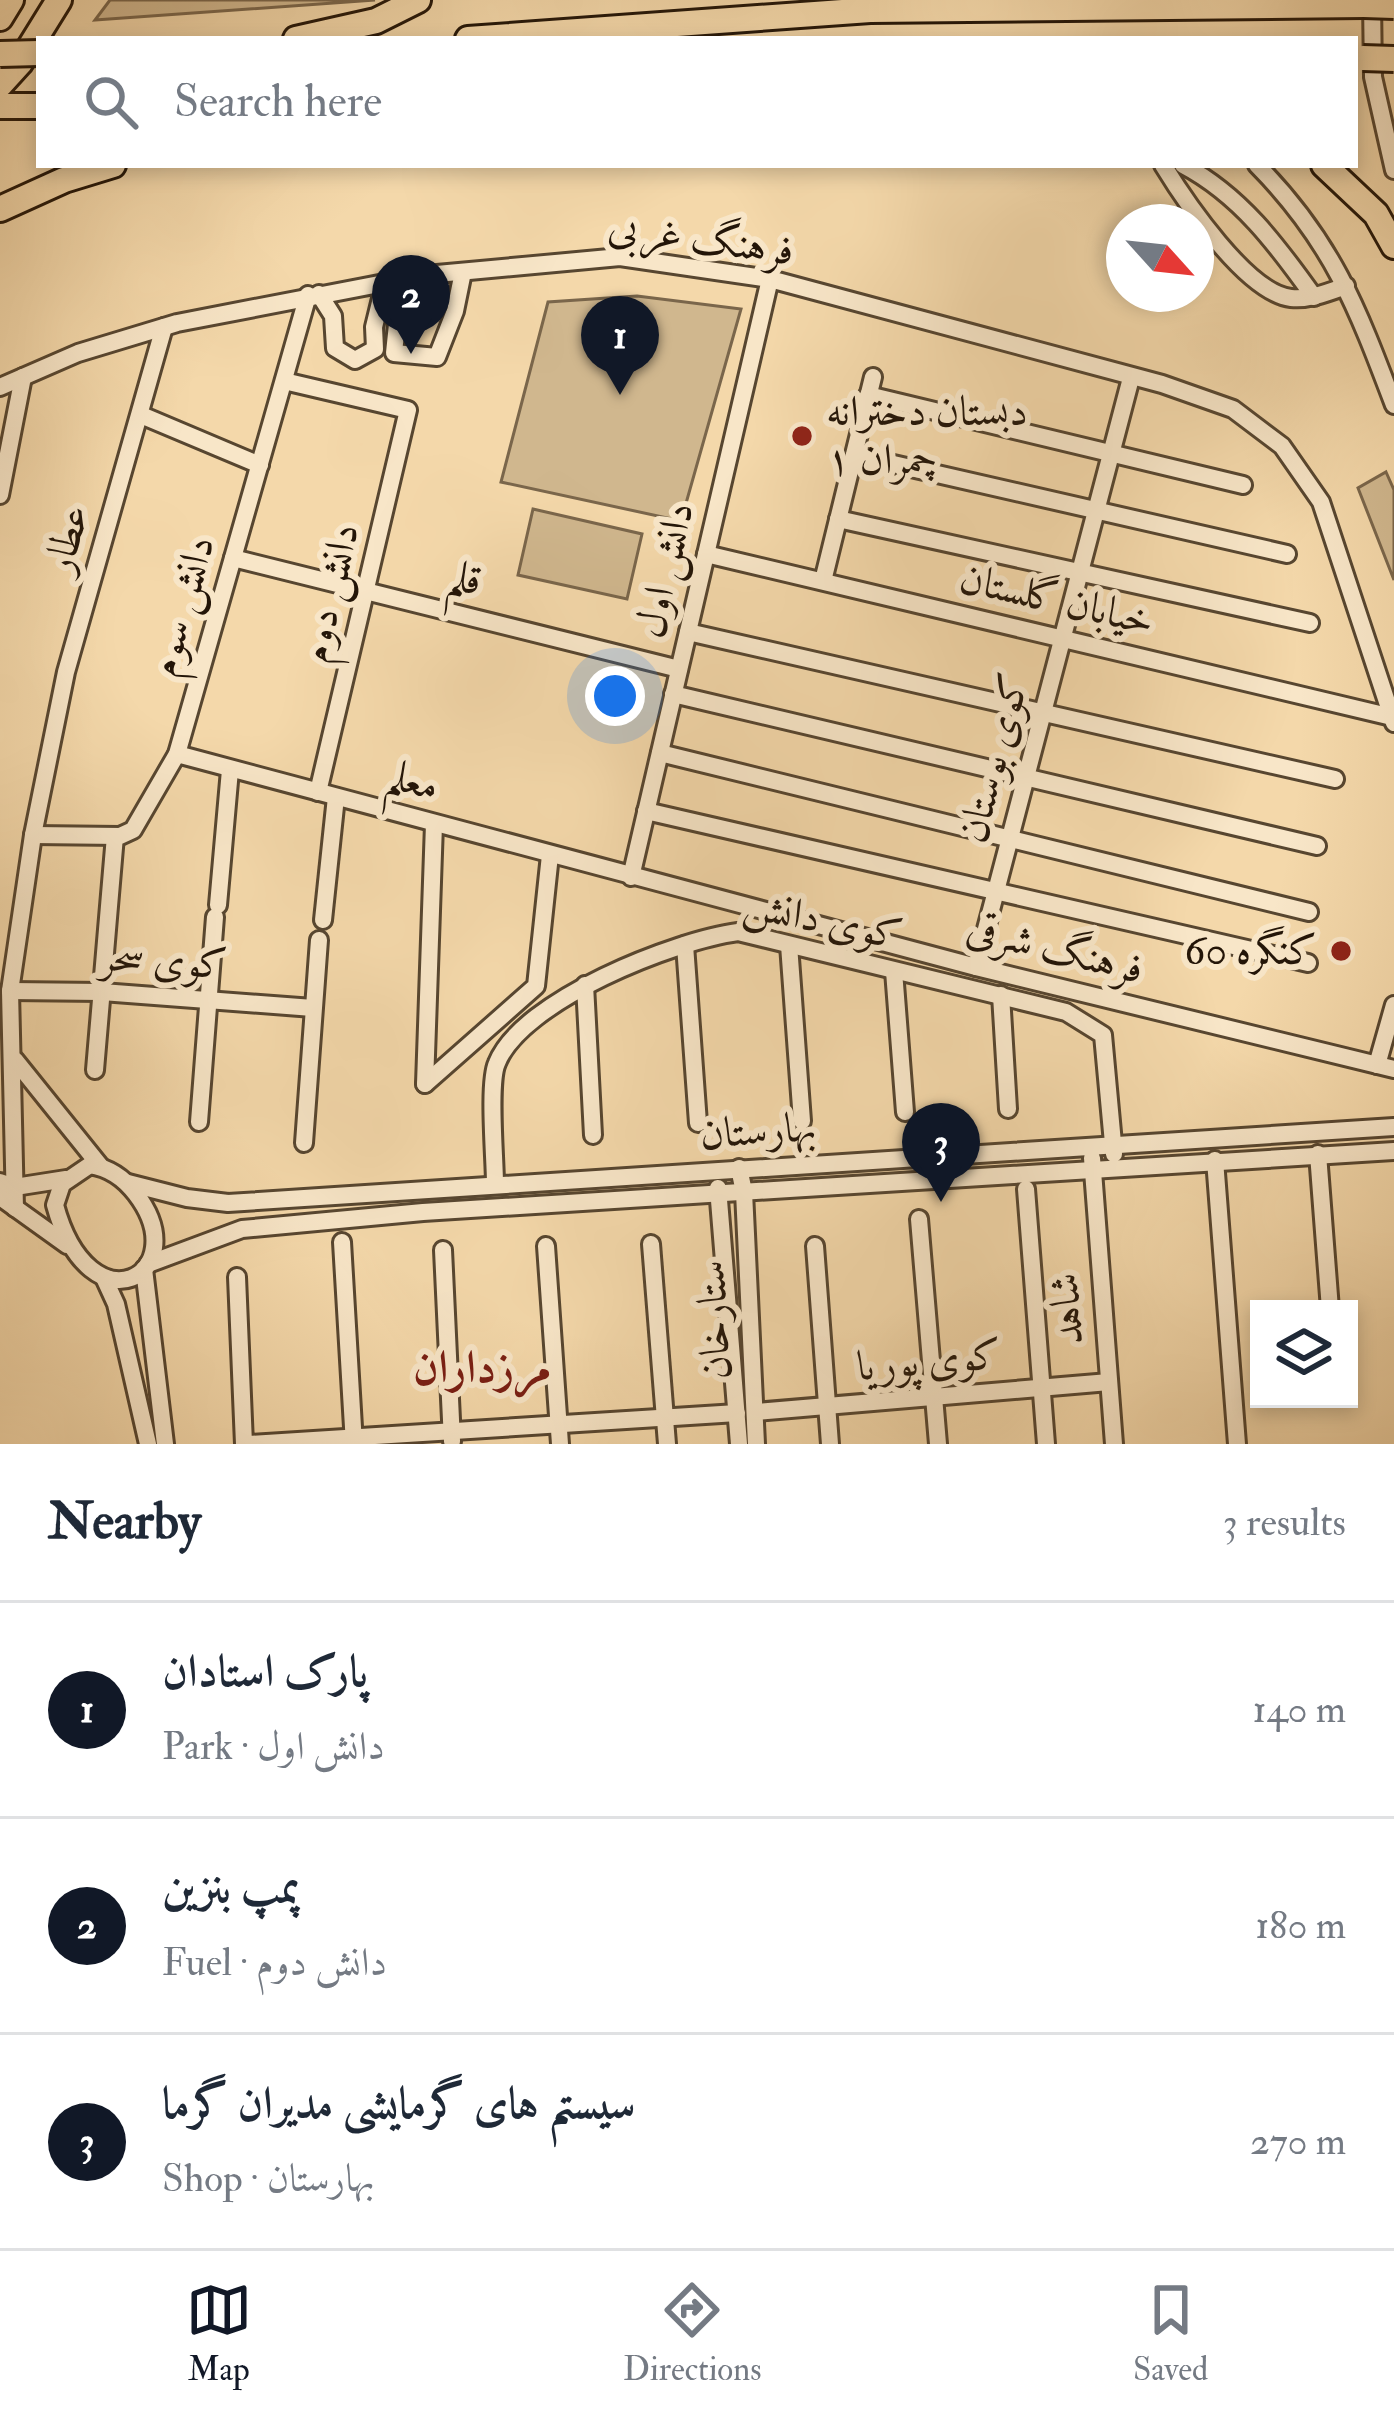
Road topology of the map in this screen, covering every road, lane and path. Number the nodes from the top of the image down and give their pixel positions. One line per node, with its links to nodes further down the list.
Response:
1 (11, 0): 9 (highway)
2 (59, 0): 13 (highway)
3 (80, 0): 10 (highway)
4 (418, 0): 11 (highway)
5 (787, 0): 8 (highway)
6 (1368, 3): 7 (highway, bridge); 8 (highway); 24 (street)
7 (1394, 6)
8 (870, 10): 12 (highway)
9 (0, 18)
10 (46, 36)
11 (309, 36)
12 (510, 36)
13 (20, 57): 16 (highway); 17 (highway)
14 (1359, 58): 15 (highway, bridge)
15 (1394, 59)
16 (0, 85)
17 (0, 103): 18 (highway)
18 (36, 106)
19 (103, 168): 25 (highway)
20 (1165, 168): 32 (street)
21 (1188, 168): 32 (street)
22 (1260, 168): 30 (street)
23 (1327, 168): 26 (highway)
24 (1394, 170)
25 (0, 209)
26 (1394, 246)
27 (463, 272): 28 (street, فرهنگ غربی); 29 (street, فرهنگ غربی); 29 (street)
28 (770, 279): 35 (street, فرهنگ غربی); 47 (street, دانش اول)
29 (385, 282): 31 (street, فرهنگ غربی); 31 (street)
30 (1346, 286): 32 (street); 38 (street)
31 (313, 294): 33 (street, فرهنگ غربی); 36 (street, دانش سوم)
32 (1314, 297)
33 (164, 326): 34 (street, فرهنگ غربی); 39 (street, عطار)
34 (23, 377): 37 (street, فرهنگ غربی); 44 (street)
35 (1131, 378): 40 (street, کوی بوستان); 59 (street, فرهنگ غربی)
36 (284, 381): 42 (street, دانش سوم); 52 (street, دانش دوم)
37 (0, 387)
38 (1394, 405)
39 (141, 416): 42 (street); 68 (street, عطار)
40 (1113, 453): 41 (street); 43 (street); 45 (street, کوی بوستان)
41 (854, 455): 45 (street); 46 (street)
42 (260, 464): 49 (street, دانش سوم)
43 (1243, 485)
44 (0, 495)
45 (1098, 512): 48 (street); 50 (street, کوی بوستان)
46 (838, 519): 50 (street); 51 (street)
47 (706, 554): 51 (street, خیابان گلستان); 54 (street, دانش اول)
48 (1287, 554)
49 (233, 558): 52 (street, قلم); 61 (street, دانش سوم)
50 (1081, 575): 53 (street); 55 (street, کوی بوستان)
51 (823, 581): 55 (street, خیابان گلستان)
52 (368, 592): 56 (street, قلم); 65 (street, دانش دوم)
53 (1310, 623)
54 (688, 632): 56 (street, دانش اول); 58 (street)
55 (1064, 638): 58 (street, کوی بوستان); 59 (street, خیابان گلستان)
56 (679, 669): 57 (street, دانش اول)
57 (673, 694): 60 (street, دانش اول); 63 (street)
58 (1044, 712): 63 (street, کوی بوستان); 64 (street)
59 (1393, 720)
60 (660, 753): 66 (street, دانش اول); 70 (street)
61 (177, 754): 62 (street, معلم); 69 (street, دانش سوم)
62 (230, 770): 65 (street, معلم); 87 (street)
63 (1026, 777): 70 (street, کوی بوستان); 71 (street)
64 (1335, 779)
65 (327, 795): 67 (street, معلم); 76 (street, دانش دوم)
66 (646, 811): 73 (street, دانش اول); 74 (street)
67 (434, 824): 72 (street, معلم); 72 (street)
68 (33, 835): 69 (street); 84 (street, عطار)
69 (115, 836): 85 (street)
70 (1010, 839): 74 (street, کوی بوستان); 75 (street)
71 (1317, 846)
72 (550, 855): 73 (street, معلم)
73 (631, 877): 81 (street, فرهنگ شرقی)
74 (995, 891): 80 (street); 81 (street, کوی بوستان)
75 (1309, 912)
76 (323, 920)
77 (319, 940): 89 (street)
78 (685, 945): 79 (street, کوی دانش); 83 (street, کوی دانش); 97 (street)
79 (789, 945): 82 (street, کوی دانش); 95 (street)
80 (1308, 963)
81 (976, 967): 91 (street, فرهنگ شرقی)
82 (894, 970): 86 (street, کوی دانش); 94 (street)
83 (585, 986): 99 (street); 113 (street, کوی دانش)
84 (10, 991): 85 (street, کوی سحر); 90 (street, عطار)
85 (102, 992): 87 (street, کوی سحر); 92 (street)
86 (1001, 995): 93 (street); 101 (street, کوی دانش)
87 (208, 1000): 89 (street, کوی سحر); 96 (street)
88 (1394, 1005): 91 (street)
89 (313, 1008): 100 (street)
90 (14, 1058): 106 (street); 116 (street, عطار)
91 (1385, 1067)
92 (95, 1070)
93 (1008, 1109)
94 (905, 1112)
95 (802, 1121)
96 (200, 1122)
97 (698, 1123)
98 (1394, 1126): 101 (street, بهارستان)
99 (593, 1136)
100 (304, 1143)
101 (1114, 1145): 102 (street, بهارستان); 109 (street)
102 (1092, 1147): 107 (street, بهارستان); 108 (street, شاهد)
103 (1394, 1151): 104 (street, بهارستان)
104 (1318, 1154): 105 (street, بهارستان); 128 (street)
105 (1215, 1160): 109 (street, بهارستان); 148 (street)
106 (101, 1167): 111 (street); 112 (street)
107 (739, 1168): 110 (street, بهارستان); 115 (street, ستارخان)
108 (1092, 1168): 109 (street, بهارستان); 115 (street, بهارستان); 129 (street, شاهد)
109 (1116, 1168)
110 (718, 1170): 113 (street, بهارستان); 117 (street, ستارخان)
111 (66, 1180): 116 (street); 124 (street)
112 (128, 1183): 113 (street, بهارستان); 125 (street)
113 (495, 1184)
114 (1026, 1189): 130 (street)
115 (744, 1192): 117 (street, بهارستان); 133 (street, ستارخان)
116 (8, 1193): 124 (street)
117 (718, 1195): 125 (street, بهارستان); 133 (street, ستارخان)
118 (919, 1219): 131 (street)
119 (342, 1242): 137 (street)
120 (651, 1244): 134 (street)
121 (546, 1246): 135 (street)
122 (814, 1246): 132 (street)
123 (443, 1250): 136 (street)
124 (76, 1251): 127 (street)
125 (146, 1266): 127 (street); 139 (street)
126 (238, 1277): 140 (street)
127 (105, 1280): 138 (street)
128 (1329, 1300)
129 (1109, 1382): 130 (street, کوی پوریا); 147 (street, شاهد)
130 (1041, 1388): 131 (street, کوی پوریا); 146 (street)
131 (934, 1397): 132 (street, کوی پوریا); 145 (street)
132 (828, 1406): 133 (street, کوی پوریا); 144 (street)
133 (746, 1413): 134 (street, کوی پوریا); 142 (street, ستارخان); 143 (street, ستارخان)
134 (665, 1419): 135 (street, کوی پوریا); 141 (street)
135 (559, 1436): 136 (street, کوی پوریا)
136 (452, 1439): 137 (street, کوی پوریا)
137 (354, 1442): 140 (street, کوی پوریا)
138 (148, 1444)
139 (165, 1444)
140 (246, 1444)
141 (667, 1444)
142 (740, 1444)
143 (757, 1444)
144 (830, 1444)
145 (938, 1444)
146 (1046, 1444)
147 (1114, 1444)
148 (1238, 1444)

